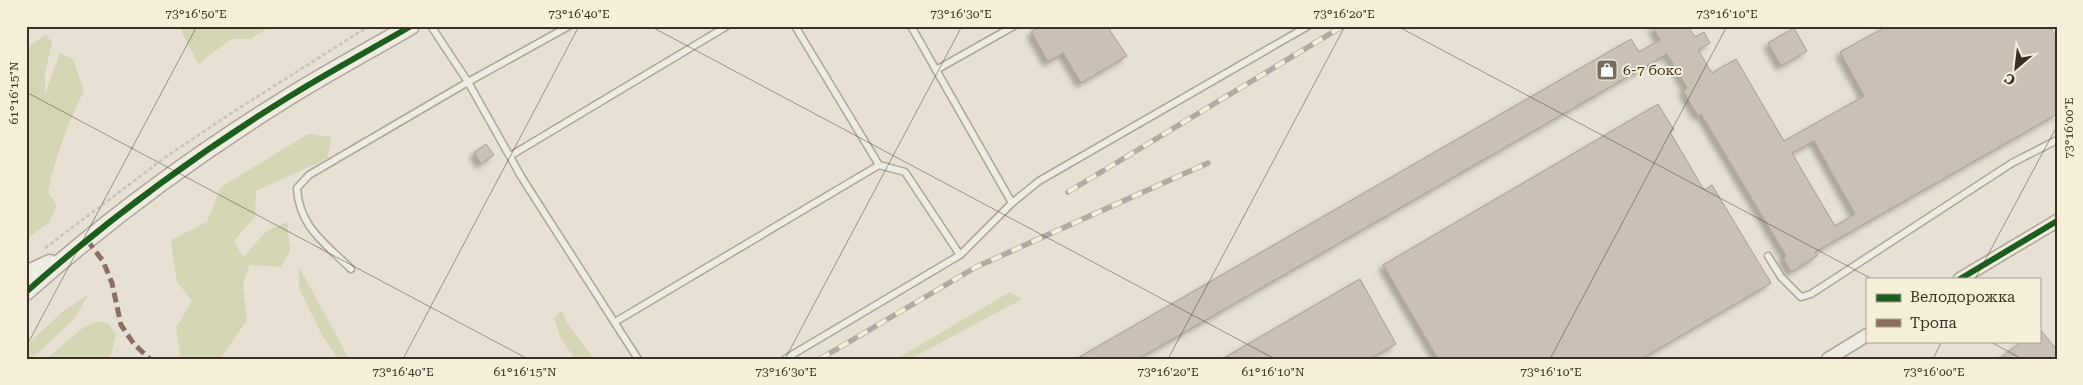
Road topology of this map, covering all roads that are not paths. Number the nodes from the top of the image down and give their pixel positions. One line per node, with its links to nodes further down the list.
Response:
1 (411, 26): 16 (street)
2 (431, 26): 10 (lane)
3 (569, 26): 10 (lane)
4 (727, 26): 12 (lane)
5 (795, 26): 13 (lane)
6 (911, 26): 9 (lane)
7 (1014, 26): 9 (lane)
8 (1308, 26): 14 (lane)
9 (936, 70): 14 (lane)
10 (468, 82): 12 (lane); 19 (lane)
11 (2057, 140): 18 (lane)
12 (510, 156): 23 (lane)
13 (879, 165): 17 (lane); 23 (lane)
14 (1012, 203): 17 (lane)
15 (2057, 220): 21 (street)
16 (72, 251): 20 (street); 22 (street)
17 (960, 255): 26 (lane)
18 (1768, 256)
19 (351, 269)
20 (26, 274)
21 (1962, 278)
22 (26, 292)
23 (615, 322): 25 (lane)
24 (1866, 336): 27 (street)
25 (638, 359)
26 (785, 359)
27 (1828, 359)

